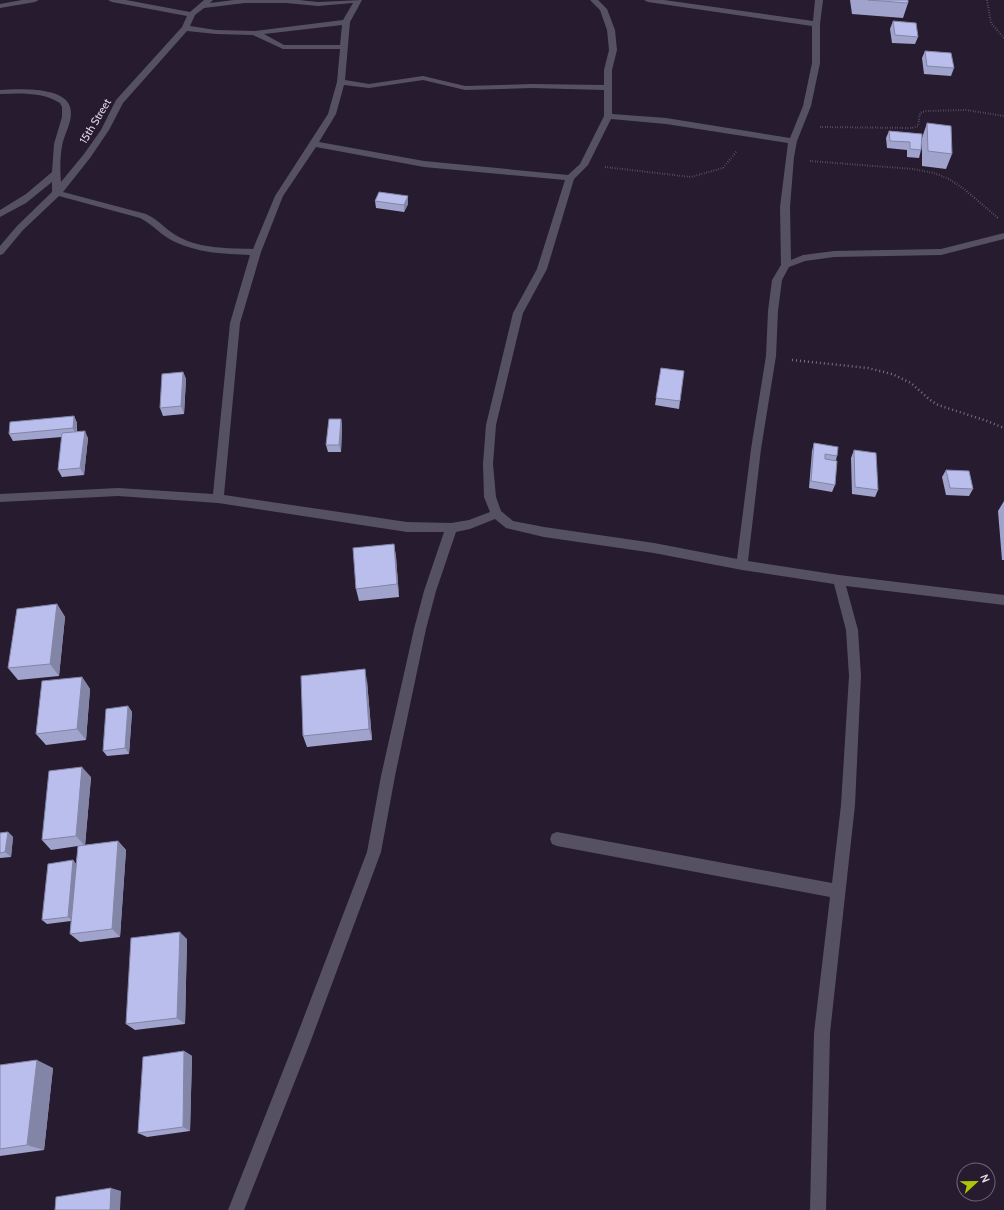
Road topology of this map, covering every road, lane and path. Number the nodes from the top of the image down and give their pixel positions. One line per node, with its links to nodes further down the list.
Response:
1 (35, 0): 10 (street)
2 (112, 0): 9 (street)
3 (209, 0): 11 (street, 15th Street)
4 (358, 0): 11 (street); 13 (street)
5 (594, 0): 20 (street)
6 (648, 0): 14 (street)
7 (819, 0): 14 (street)
8 (987, 0): 17 (path)
9 (137, 2): 12 (street)
10 (0, 6)
11 (202, 6): 12 (street, 15th Street)
12 (192, 14): 15 (street, 15th Street)
13 (346, 22): 16 (street); 18 (street)
14 (816, 24): 24 (street)
15 (185, 28): 16 (street); 32 (street, 15th Street)
16 (254, 34): 18 (street)
17 (1004, 38)
18 (344, 47): 19 (street)
19 (341, 82): 20 (street); 27 (street)
20 (608, 88): 22 (street)
21 (0, 92): 30 (street)
22 (608, 116): 25 (street); 29 (street)
23 (1004, 116): 24 (path)
24 (798, 130): 26 (street)
25 (748, 134): 26 (street); 29 (path)
26 (794, 141): 28 (street)
27 (314, 144): 31 (street); 37 (street)
28 (790, 158): 34 (path); 38 (street)
29 (584, 165): 31 (street)
30 (56, 173): 32 (street); 33 (street)
31 (570, 178): 43 (street)
32 (57, 193): 36 (street, 15th Street); 37 (street)
33 (0, 214)
34 (1001, 220)
35 (1004, 236): 38 (street)
36 (0, 252)
37 (256, 252): 42 (street)
38 (786, 265): 39 (street)
39 (771, 356): 40 (path); 45 (street)
40 (1004, 428)
41 (0, 498): 42 (street)
42 (218, 499): 44 (street)
43 (496, 514): 44 (street); 45 (street)
44 (450, 528): 50 (street)
45 (742, 565): 46 (street)
46 (839, 580): 47 (street); 49 (street)
47 (1004, 600)
48 (557, 839): 49 (street)
49 (838, 891): 51 (street)
50 (236, 1210)
51 (818, 1210)

